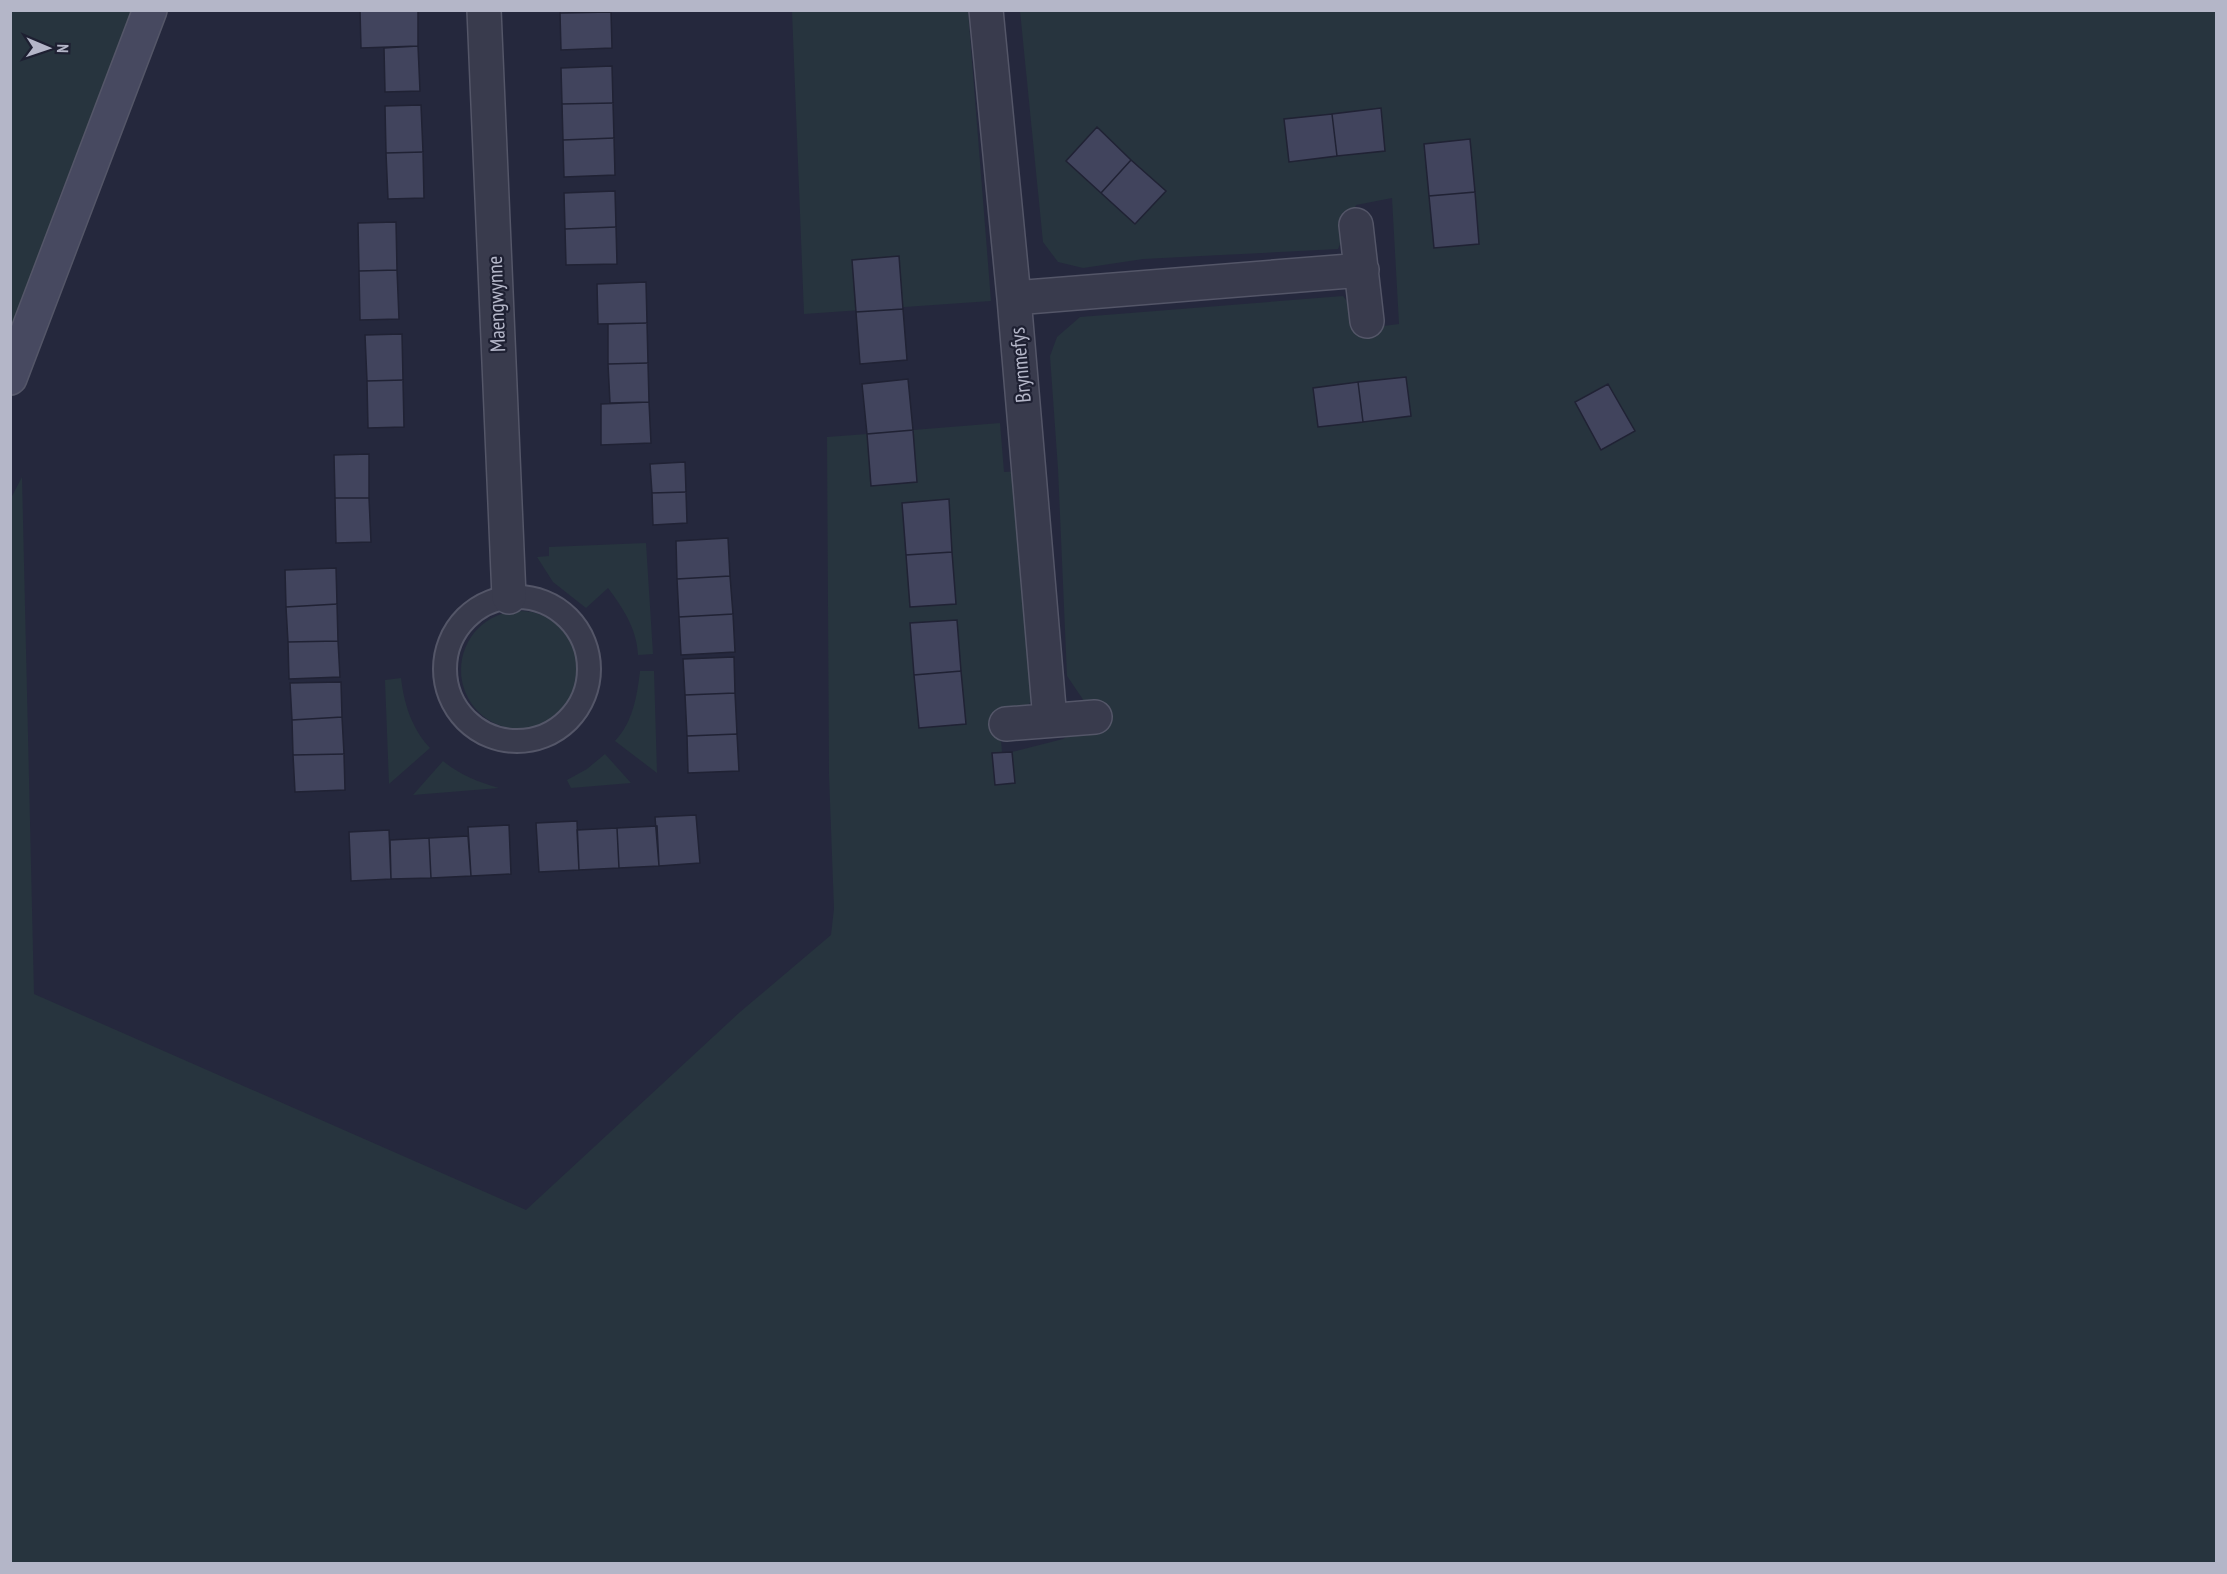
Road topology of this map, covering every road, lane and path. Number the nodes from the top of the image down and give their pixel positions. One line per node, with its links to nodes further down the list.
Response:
1 (150, 10): 8 (main road)
2 (484, 10): 9 (street, Maengwynne)
3 (986, 10): 6 (street, Brynmefys)
4 (1356, 225): 5 (street)
5 (1362, 270): 6 (street); 7 (street)
6 (1014, 298): 11 (street, Brynmefys)
7 (1367, 321)
8 (10, 378)
9 (509, 597): 9 (lane)
10 (1095, 717): 11 (street)
11 (1050, 720): 12 (street)
12 (1006, 724)

